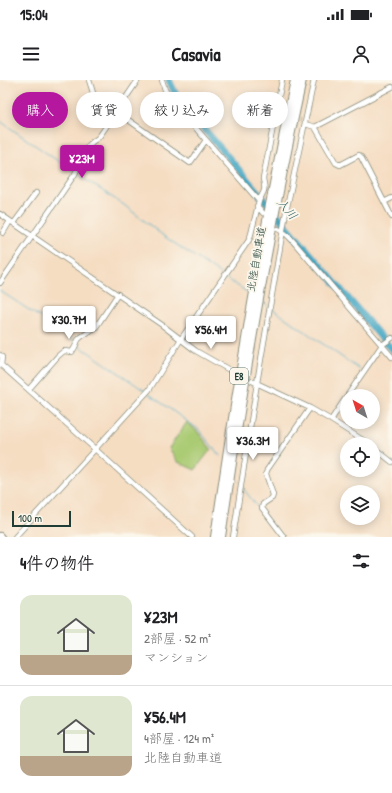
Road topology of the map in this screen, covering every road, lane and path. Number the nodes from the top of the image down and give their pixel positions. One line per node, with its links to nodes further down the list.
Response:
1 (89, 80): 9 (street)
2 (138, 80): 10 (street)
3 (162, 80): 15 (street)
4 (282, 80): 17 (street)
5 (295, 80): 17 (highway, 北陸自動車道 / E8)
6 (302, 80): 17 (highway, 北陸自動車道 / E8)
7 (314, 80): 12 (street)
8 (392, 88): 13 (street)
9 (93, 92)
10 (130, 92)
11 (132, 122): 15 (street)
12 (304, 122): 13 (street); 22 (street)
13 (315, 127): 20 (street)
14 (106, 128): 28 (street)
15 (206, 140): 19 (street)
16 (36, 193): 25 (street)
17 (273, 198): 19 (street); 22 (street); 26 (highway, 北陸自動車道 / E8)
18 (392, 198): 20 (street)
19 (259, 201): 21 (street)
20 (384, 202): 24 (street)
21 (257, 206): 26 (street); 32 (street)
22 (286, 212): 26 (street)
23 (0, 214): 25 (street)
24 (392, 217)
25 (12, 222): 27 (street); 28 (street)
26 (275, 223): 33 (street); 37 (street); 49 (highway, 北陸自動車道 / E8); 50 (highway, 北陸自動車道 / E8)
27 (3, 233)
28 (32, 236): 29 (street); 30 (street)
29 (0, 283)
30 (118, 294): 32 (street); 38 (street)
31 (390, 338): 33 (street)
32 (181, 339): 36 (street); 44 (street)
33 (382, 345): 35 (street); 39 (street)
34 (0, 355): 38 (street)
35 (392, 357)
36 (233, 372)
37 (254, 382): 41 (street); 51 (street)
38 (29, 389): 44 (street)
39 (352, 389)
40 (340, 406): 42 (street)
41 (310, 408): 42 (street); 52 (street)
42 (331, 420): 43 (street)
43 (359, 437)
44 (95, 449): 47 (street); 48 (street)
45 (380, 453): 46 (street)
46 (392, 462)
47 (15, 537)
48 (192, 537)
49 (215, 537)
50 (221, 537)
51 (233, 537)
52 (284, 537)

